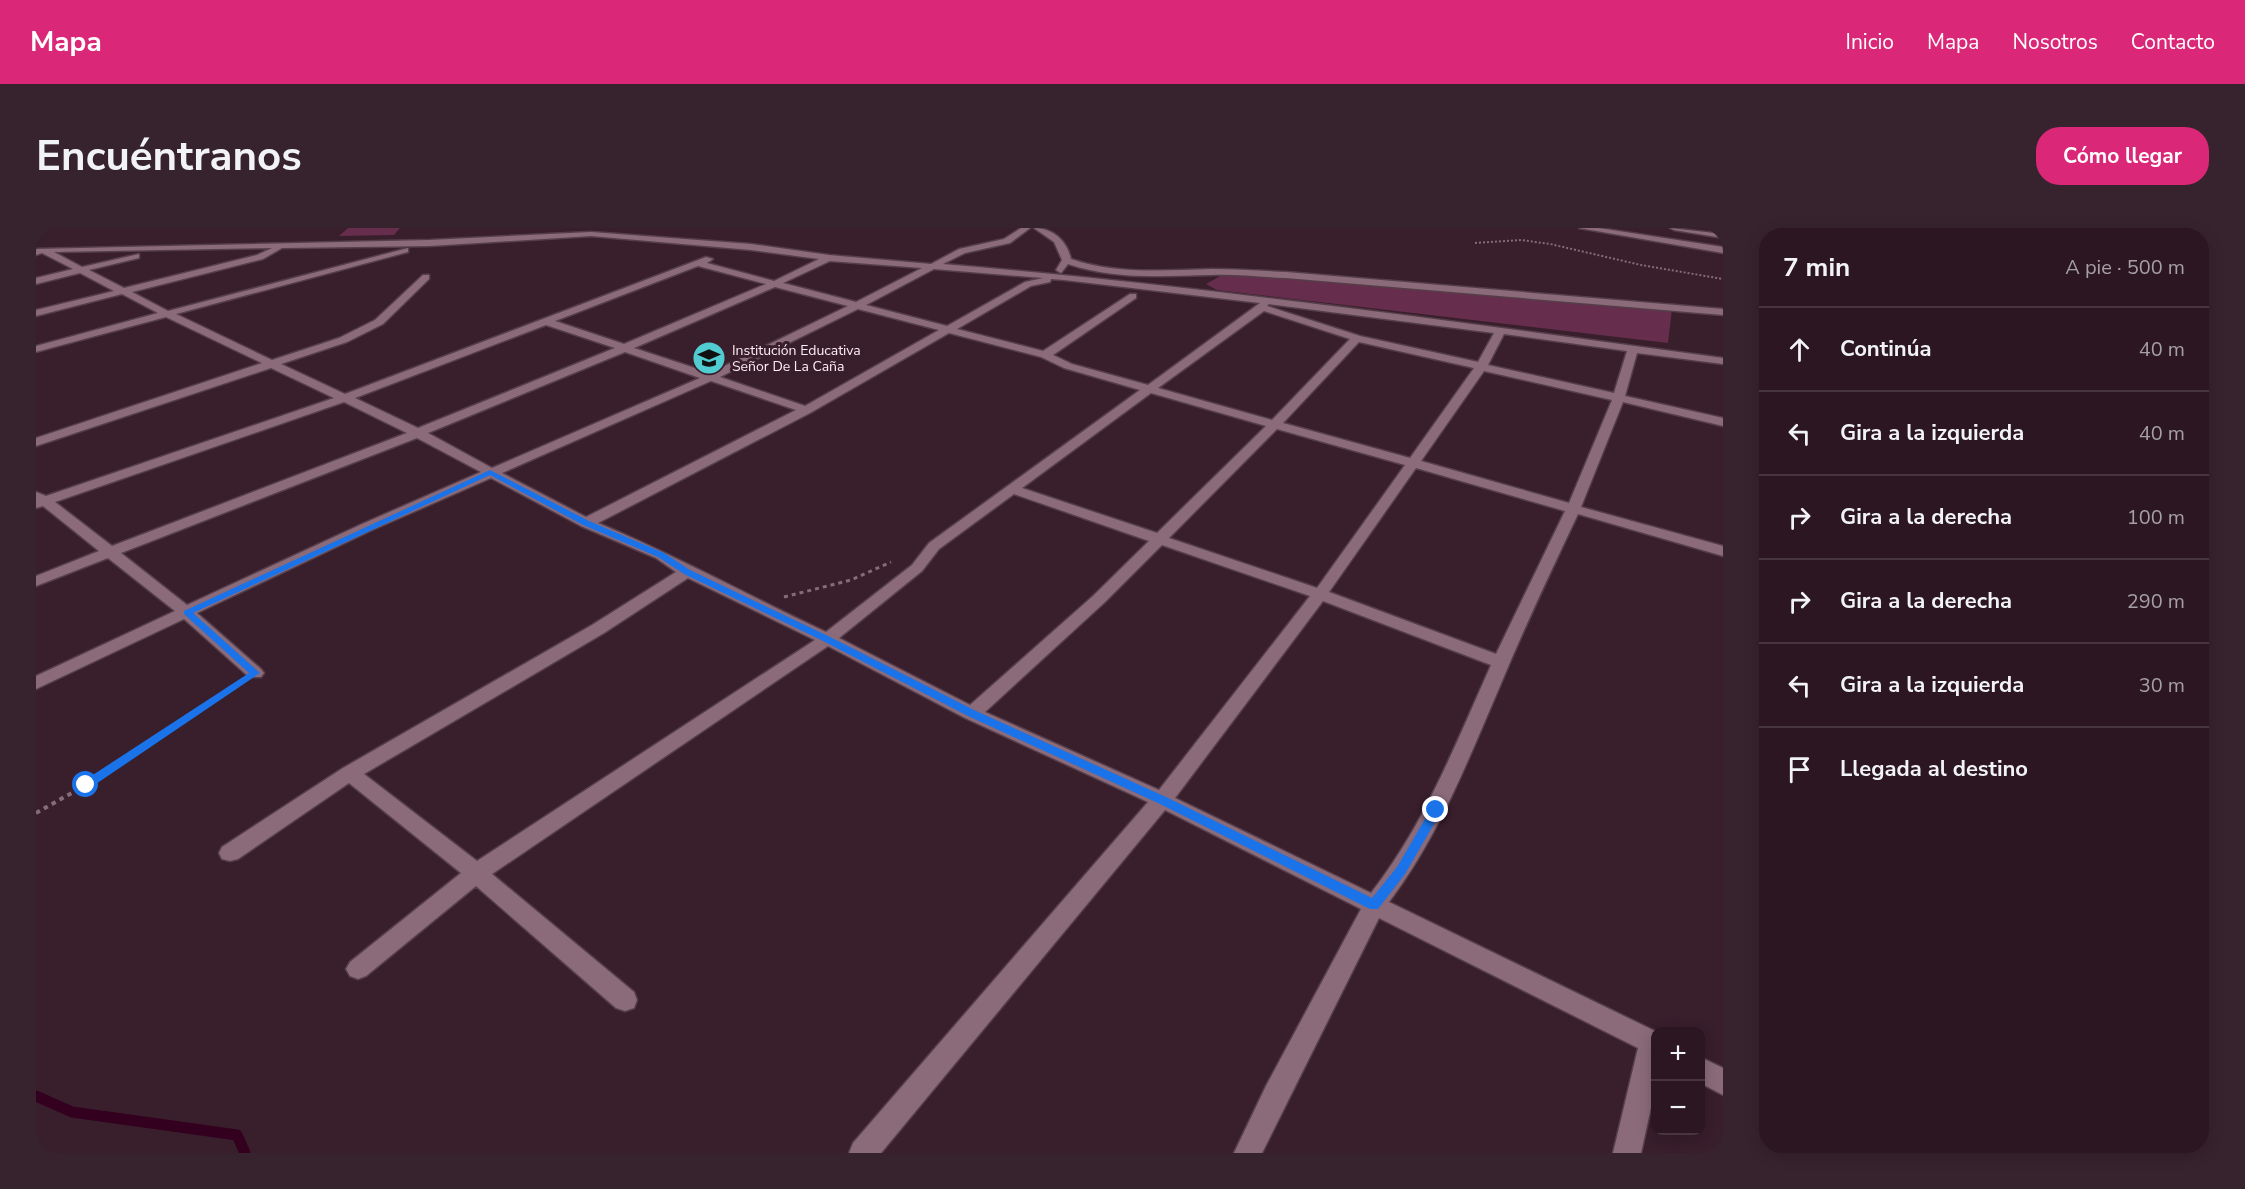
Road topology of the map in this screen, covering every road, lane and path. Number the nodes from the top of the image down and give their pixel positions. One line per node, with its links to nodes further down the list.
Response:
1 (1026, 228): 16 (street)
2 (1038, 228): 14 (street)
3 (1583, 228): 11 (street)
4 (1674, 228): 5 (street)
5 (1723, 236)
6 (430, 243): 8 (street); 9 (street); 30 (street)
7 (1475, 243): 20 (path)
8 (286, 244): 10 (street); 25 (street)
9 (735, 246): 13 (street); 15 (street)
10 (167, 248): 12 (street); 17 (street)
11 (1723, 250)
12 (38, 251): 17 (street)
13 (829, 258): 16 (street); 22 (street)
14 (1067, 261): 19 (street); 28 (street)
15 (700, 264): 22 (street); 31 (street)
16 (935, 267): 19 (street); 23 (street); 27 (street)
17 (80, 270): 21 (street); 25 (street)
18 (426, 277): 40 (street)
19 (1064, 277): 23 (street); 24 (street); 26 (street)
20 (1723, 279)
21 (36, 281)
22 (775, 283): 27 (street); 35 (street)
23 (1028, 284): 24 (street); 32 (street)
24 (1088, 290): 38 (street)
25 (125, 291): 29 (street); 30 (street)
26 (1263, 305): 33 (street); 34 (street); 43 (street)
27 (859, 306): 32 (street); 42 (street)
28 (1723, 312)
29 (36, 313)
30 (169, 315): 37 (street); 40 (street)
31 (548, 322): 35 (street); 44 (street)
32 (950, 330): 38 (street); 46 (street)
33 (1501, 330): 36 (street); 41 (street)
34 (1357, 338): 41 (street); 47 (street)
35 (623, 347): 42 (street); 49 (street)
36 (1633, 348): 39 (street); 45 (street)
37 (36, 349)
38 (1045, 355): 43 (street)
39 (1723, 361)
40 (273, 364): 44 (street); 50 (street)
41 (1481, 367): 45 (street); 51 (street)
42 (710, 378): 46 (street); 52 (street)
43 (1153, 389): 47 (street); 53 (street)
44 (345, 398): 49 (street); 54 (street)
45 (1618, 399): 48 (street); 55 (street)
46 (806, 410): 56 (street)
47 (1276, 423): 51 (street); 57 (street)
48 (1723, 423)
49 (418, 433): 52 (street); 60 (street)
50 (36, 442)
51 (1414, 463): 55 (street); 63 (street)
52 (490, 472): 56 (street); 65 (street)
53 (1012, 489): 57 (street); 58 (street)
54 (39, 500): 60 (street)
55 (1575, 507): 59 (street); 67 (street)
56 (586, 523): 61 (street)
57 (1156, 539): 63 (street); 70 (street)
58 (934, 546): 64 (path); 66 (street)
59 (1723, 551)
60 (108, 552): 62 (street); 65 (street)
61 (687, 572): 64 (street); 71 (street)
62 (36, 581)
63 (1320, 594): 67 (street); 72 (street)
64 (754, 604): 66 (street)
65 (187, 613): 68 (street); 69 (street)
66 (827, 639): 70 (street); 75 (street)
67 (1501, 662): 76 (street)
68 (255, 673): 73 (path)
69 (36, 683)
70 (972, 714): 72 (street)
71 (351, 773): 74 (street); 75 (street)
72 (1162, 800): 76 (street); 83 (street)
73 (36, 813)
74 (230, 853)
75 (476, 873): 77 (street); 78 (street)
76 (1374, 905): 79 (street); 84 (street)
77 (358, 969)
78 (625, 1000)
79 (1651, 1042)
80 (1651, 1055): 85 (street)
81 (1705, 1072): 82 (street)
82 (1723, 1082)
83 (866, 1152)
84 (1248, 1153)
85 (1627, 1153)

